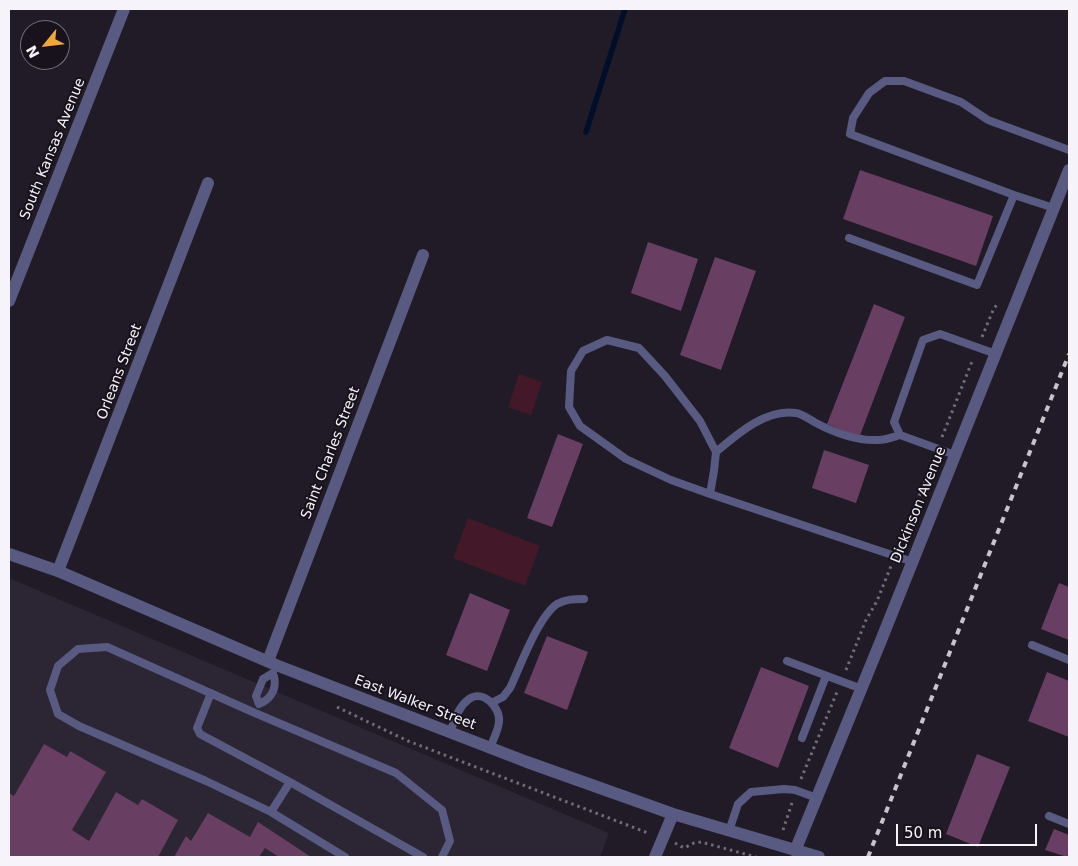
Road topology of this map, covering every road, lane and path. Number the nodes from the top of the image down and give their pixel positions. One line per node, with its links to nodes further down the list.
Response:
1 (124, 9): 9 (street, South Kansas Avenue)
2 (1069, 150): 5 (lane)
3 (1069, 170): 6 (street, Dickinson Avenue)
4 (208, 183): 17 (street, Orleans Street)
5 (1014, 195): 6 (lane); 7 (lane)
6 (1054, 208): 10 (street, Dickinson Avenue)
7 (849, 238)
8 (423, 255): 22 (street, Saint Charles Street)
9 (9, 301)
10 (996, 354): 11 (lane); 13 (street, Dickinson Avenue)
11 (900, 435): 12 (lane); 13 (lane)
12 (716, 452): 14 (lane); 14 (lane)
13 (956, 455): 16 (street, Dickinson Avenue)
14 (710, 494): 16 (lane)
15 (9, 554): 17 (street, East Walker Street)
16 (913, 562): 24 (street, Dickinson Avenue)
17 (58, 571): 22 (street, East Walker Street)
18 (584, 599): 26 (lane)
19 (1032, 645): 20 (lane)
20 (1069, 660)
21 (786, 661): 23 (lane)
22 (272, 667): 27 (lane); 27 (lane); 29 (street, East Walker Street)
23 (826, 676): 24 (lane); 30 (lane)
24 (862, 690): 33 (street, Dickinson Avenue)
25 (211, 693): 28 (lane); 32 (lane); 34 (lane)
26 (493, 702): 29 (lane); 31 (lane)
27 (259, 704): 28 (lane)
28 (255, 713): 42 (lane)
29 (450, 732): 31 (street, East Walker Street)
30 (802, 738)
31 (490, 748): 35 (street, East Walker Street)
32 (290, 782): 34 (lane); 41 (lane)
33 (817, 798): 38 (lane); 39 (street, Dickinson Avenue)
34 (271, 812): 40 (lane)
35 (673, 814): 38 (street, East Walker Street); 43 (street)
36 (1049, 816): 37 (lane)
37 (1069, 824)
38 (729, 831): 39 (street, East Walker Street)
39 (795, 854): 44 (street, East Walker Street)
40 (345, 857)
41 (423, 857)
42 (442, 857)
43 (655, 857)
44 (819, 857)

